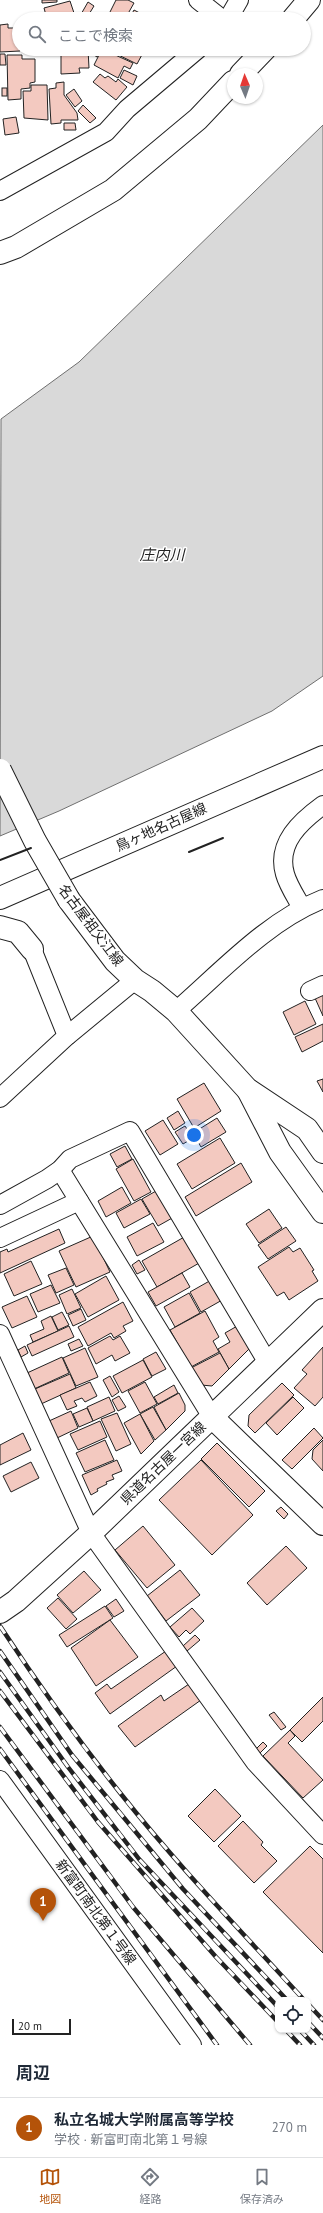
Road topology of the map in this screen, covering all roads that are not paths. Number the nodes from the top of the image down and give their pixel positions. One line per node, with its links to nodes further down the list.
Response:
1 (198, 0): 4 (street)
2 (239, 0): 5 (street)
3 (308, 0): 6 (main road)
4 (213, 12)
5 (232, 12)
6 (299, 12)
7 (190, 56): 11 (street)
8 (258, 56): 9 (main road)
9 (247, 68)
10 (227, 88): 12 (main road)
11 (0, 191)
12 (0, 253)
13 (323, 757): 16 (main road, 鳥ヶ地名古屋線)
14 (0, 770): 21 (main road, 名古屋祖父江線, bridge)
15 (323, 805): 18 (street)
16 (0, 898)
17 (323, 899): 18 (street)
18 (302, 908): 22 (street)
19 (0, 927): 20 (main road)
20 (32, 949): 23 (street)
21 (135, 980): 22 (main road, 名古屋祖父江線); 23 (street)
22 (176, 1011): 24 (main road, 名古屋祖父江線)
23 (67, 1036): 25 (street)
24 (247, 1089): 26 (main road, 名古屋祖父江線); 30 (main road, 名古屋祖父江線)
25 (0, 1098)
26 (323, 1152)
27 (60, 1170): 28 (street); 29 (street); 34 (street)
28 (79, 1201): 31 (street); 35 (street)
29 (0, 1205)
30 (323, 1212)
31 (0, 1238)
32 (323, 1310): 34 (main road, 県道名古屋一宮線)
33 (0, 1334): 37 (street)
34 (268, 1363): 35 (main road, 県道名古屋一宮線)
35 (212, 1417): 36 (main road); 37 (main road, 県道名古屋一宮線)
36 (323, 1524)
37 (91, 1533): 38 (main road, 県道名古屋一宮線); 40 (street)
38 (0, 1612)
39 (0, 1780): 41 (street, 新富町南北第１号線)
40 (320, 1825)
41 (192, 2045)

